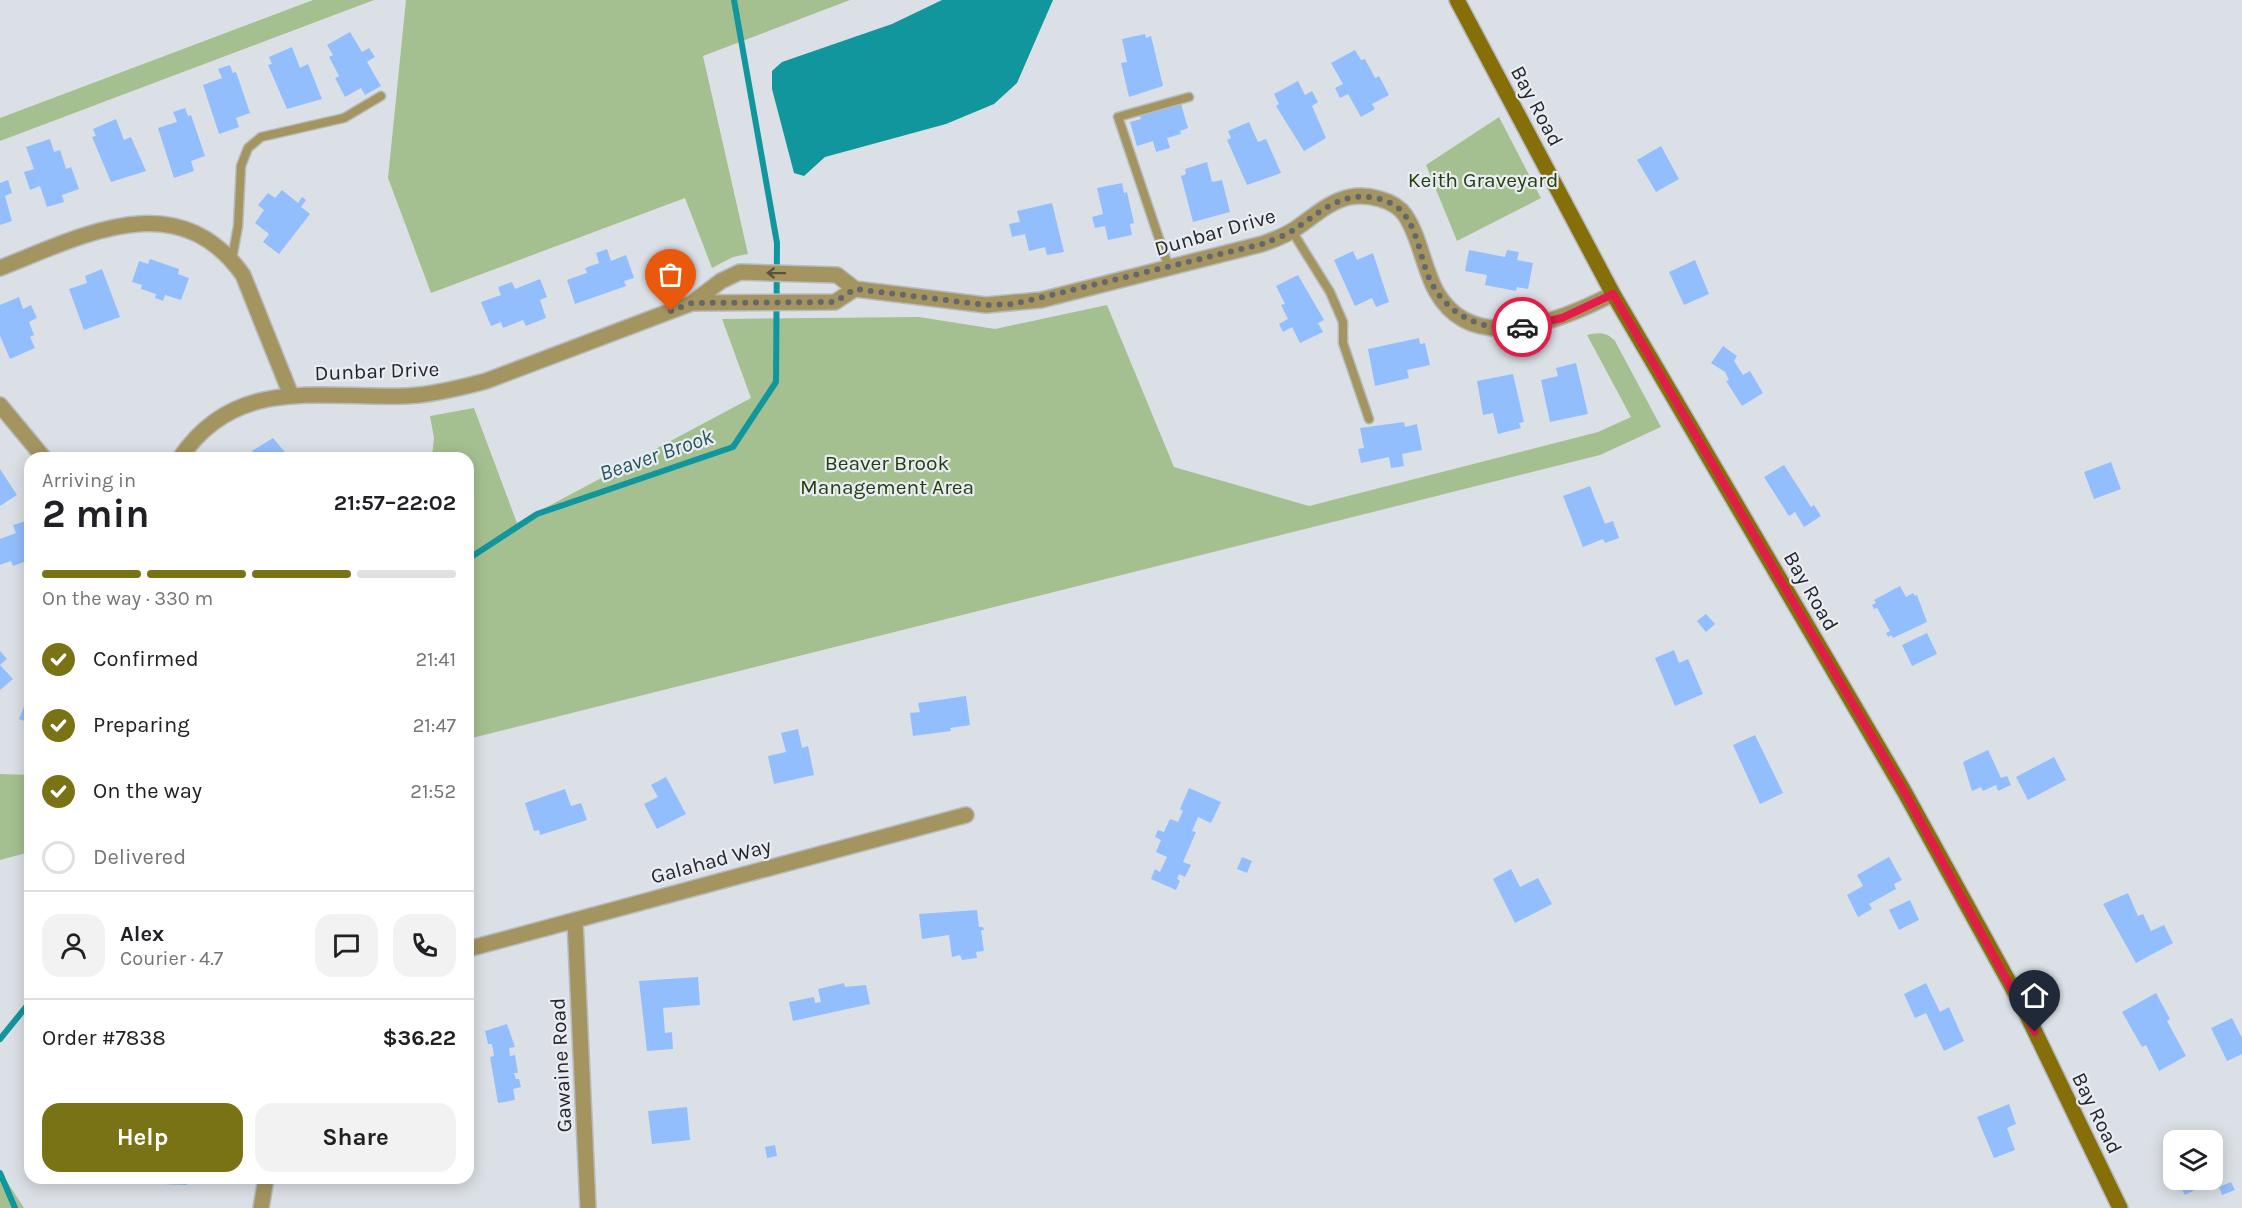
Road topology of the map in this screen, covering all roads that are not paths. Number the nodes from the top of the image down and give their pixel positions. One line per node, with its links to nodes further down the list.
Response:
1 (1457, 0): 9 (main road, Bay Road)
2 (381, 96): 5 (lane)
3 (1189, 97): 7 (lane)
4 (1292, 231): 7 (street, Dunbar Drive); 9 (street, Dunbar Drive); 13 (lane)
5 (232, 259): 6 (street); 11 (street)
6 (0, 267)
7 (1169, 268): 8 (street, Dunbar Drive)
8 (855, 289): 10 (street, Dunbar Drive); 10 (street, Dunbar Drive, one-way to 10)
9 (1613, 294): 22 (main road, Bay Road)
10 (692, 303): 11 (street, Dunbar Drive)
11 (291, 395): 15 (street, Dunbar Drive)
12 (0, 405): 14 (street)
13 (1369, 419)
14 (40, 452)
15 (185, 452)
16 (966, 815): 17 (street, Galahad Way)
17 (575, 920): 18 (street, Galahad Way); 21 (street, Gawaine Road)
18 (474, 947)
19 (265, 1184): 20 (street)
20 (261, 1208)
21 (588, 1208)
22 (2120, 1208)

